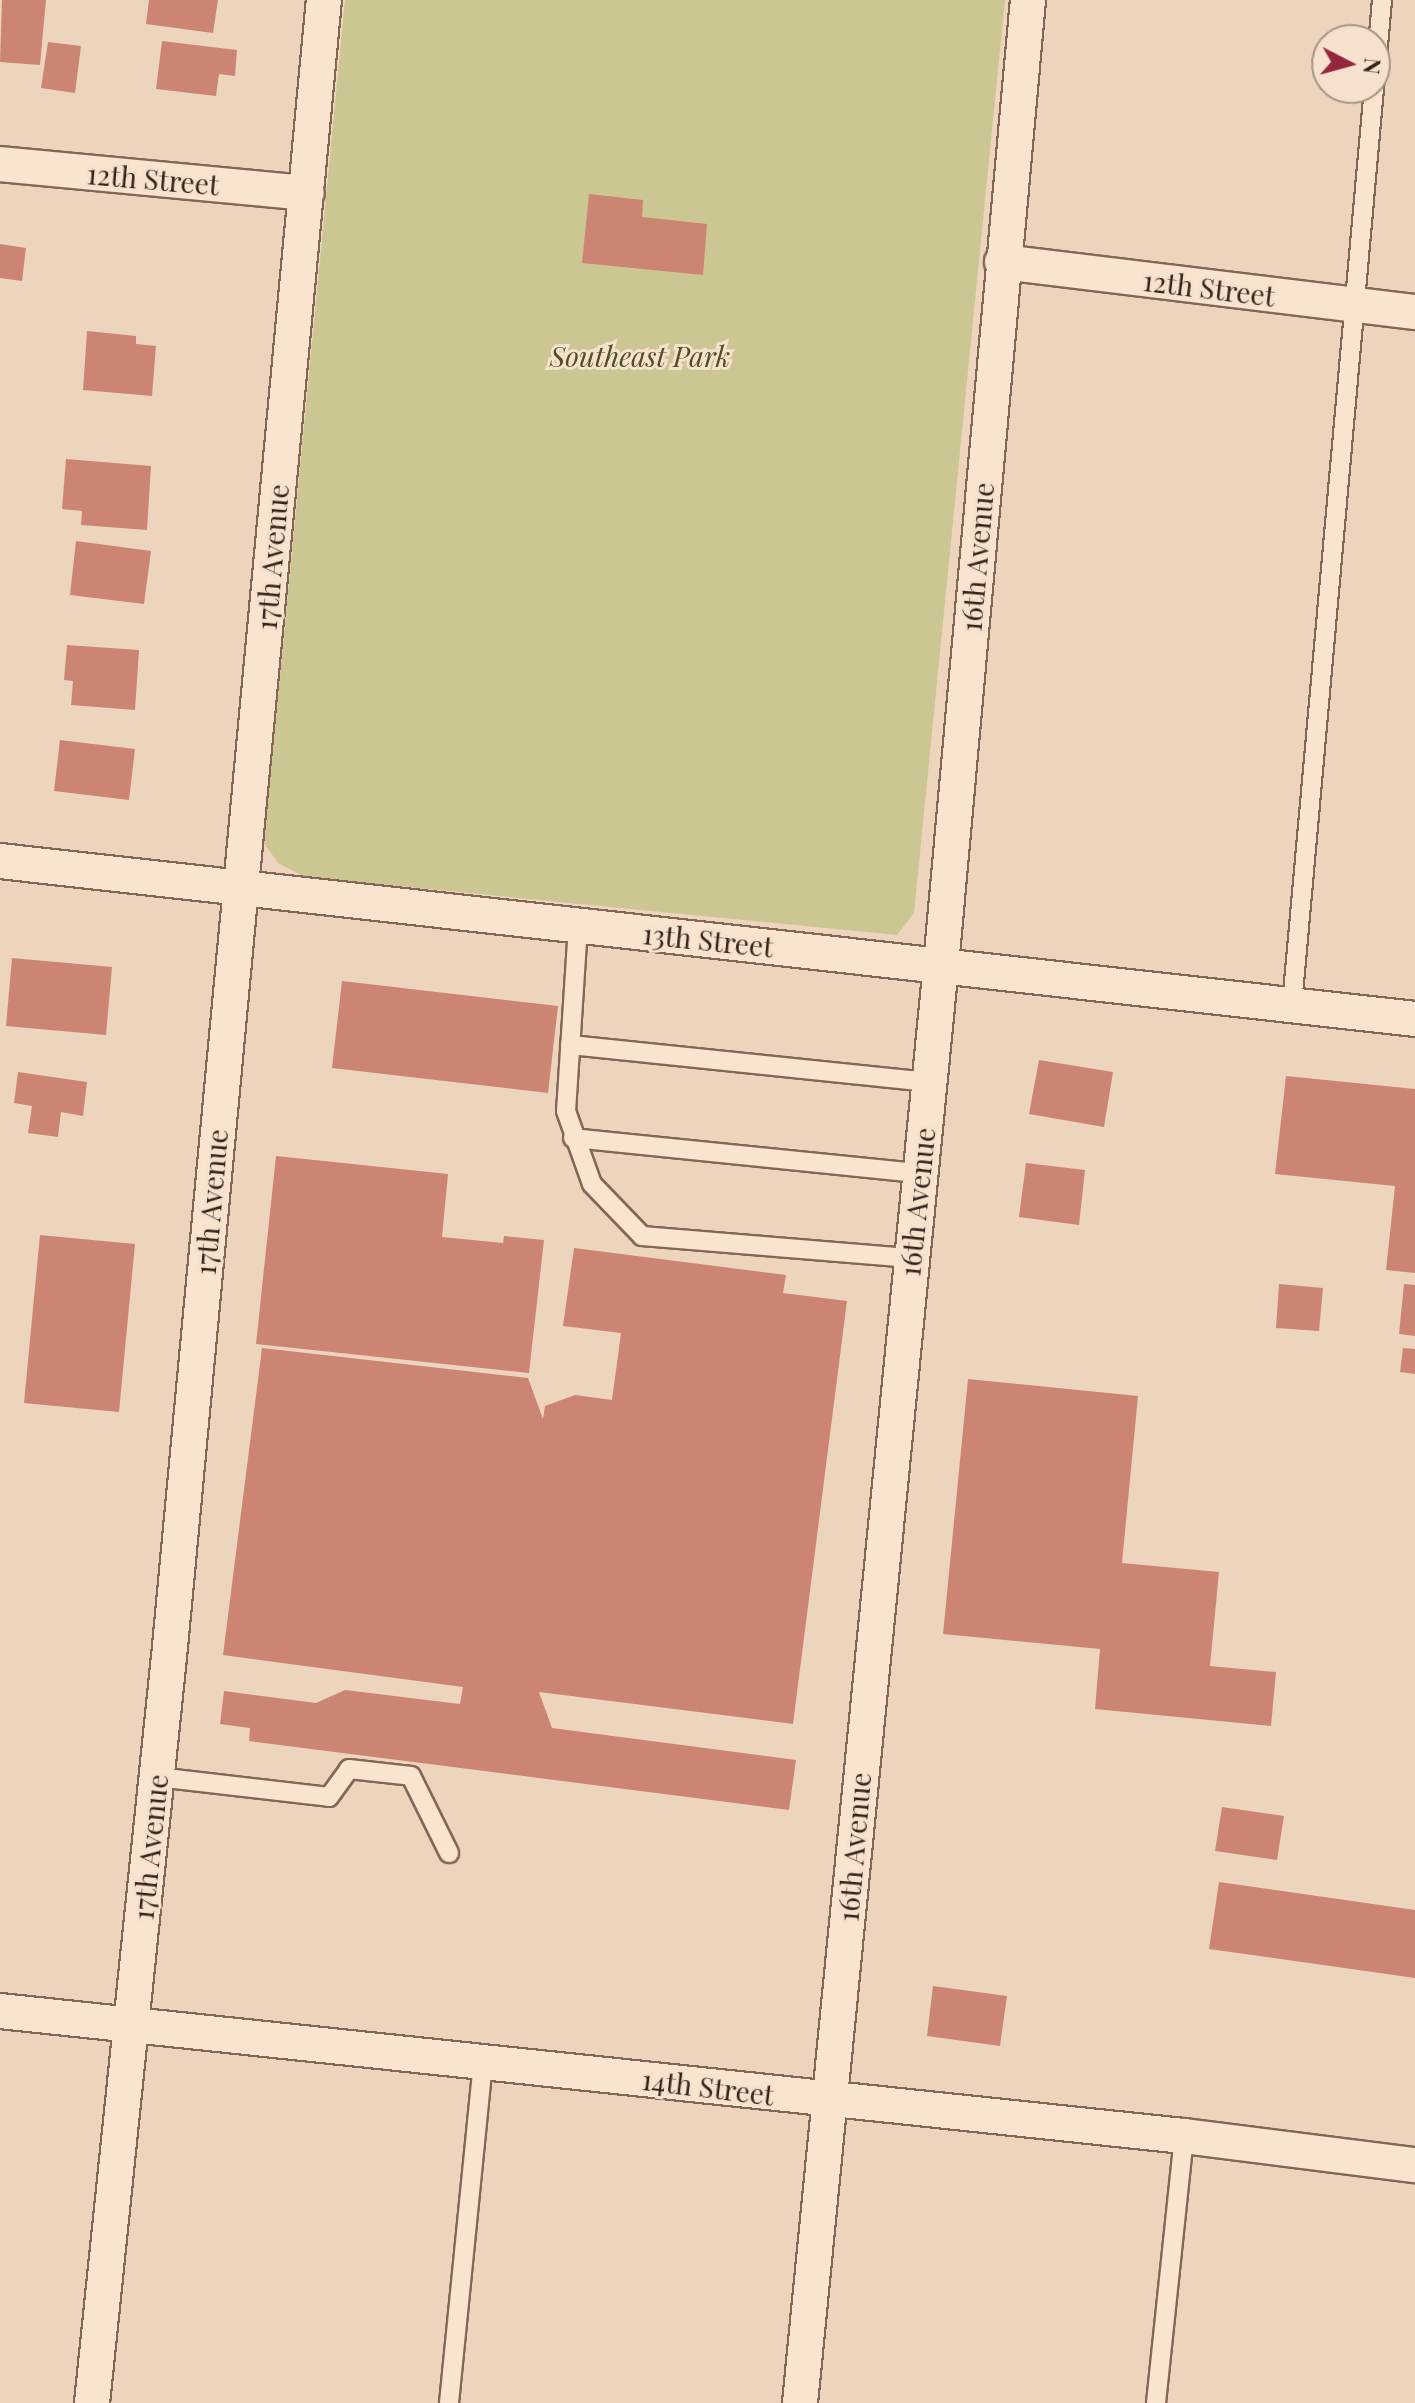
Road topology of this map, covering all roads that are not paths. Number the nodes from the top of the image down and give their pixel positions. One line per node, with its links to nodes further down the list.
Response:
1 (324, 0): 7 (street, 17th Avenue)
2 (1028, 0): 8 (street, 16th Avenue)
3 (1382, 0): 4 (lane)
4 (1380, 24)
5 (1373, 104): 9 (lane)
6 (0, 164): 7 (street, 12th Street)
7 (307, 193): 12 (street, 17th Avenue)
8 (1002, 262): 9 (street, 12th Street); 14 (street, 16th Avenue)
9 (1355, 306): 10 (street, 12th Street); 15 (lane)
10 (1415, 312)
11 (0, 861): 12 (street, 13th Street)
12 (240, 888): 13 (street, 13th Street); 22 (street, 17th Avenue)
13 (578, 926): 14 (street, 13th Street); 17 (lane)
14 (941, 965): 15 (street, 13th Street); 18 (street, 16th Avenue)
15 (1292, 1005): 16 (street, 13th Street)
16 (1415, 1019)
17 (570, 1045): 18 (lane); 19 (lane)
18 (929, 1082): 20 (street, 16th Avenue)
19 (573, 1138): 20 (lane); 21 (lane)
20 (920, 1173): 21 (street, 16th Avenue)
21 (911, 1258): 27 (street, 16th Avenue)
22 (157, 1777): 23 (lane); 25 (street, 17th Avenue)
23 (449, 1853)
24 (0, 2011): 25 (street, 14th Street)
25 (132, 2022): 26 (street, 14th Street); 30 (street, 17th Avenue)
26 (483, 2061): 27 (street, 14th Street); 31 (lane)
27 (830, 2102): 28 (street, 14th Street); 32 (street, 16th Avenue)
28 (1184, 2136): 29 (street, 14th Street); 33 (lane)
29 (1415, 2165)
30 (92, 2403)
31 (449, 2403)
32 (800, 2403)
33 (1156, 2403)

